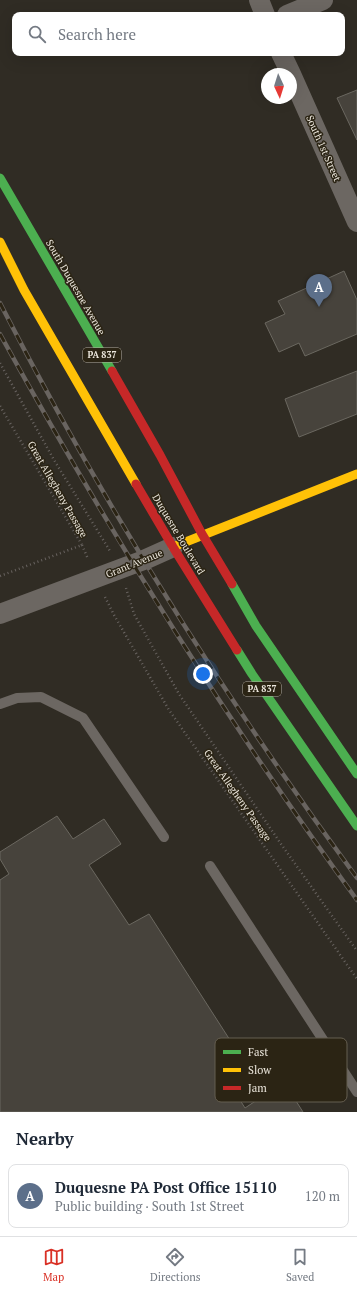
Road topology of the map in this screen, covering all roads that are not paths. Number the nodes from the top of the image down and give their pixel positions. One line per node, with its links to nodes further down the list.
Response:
1 (259, 0): 3 (street)
2 (323, 0): 4 (street)
3 (264, 12)
4 (293, 12)
5 (282, 56): 6 (street, South 1st Street)
6 (288, 68)
7 (297, 87): 9 (street, South 1st Street)
8 (0, 178): 12 (main road, South Duquesne Avenue / PA 837)
9 (357, 222)
10 (0, 242): 13 (main road, Duquesne Boulevard / PA 837)
11 (357, 474): 12 (main road, Grant Avenue)
12 (202, 534): 13 (main road, Grant Avenue); 16 (main road, Duquesne Boulevard / PA 837)
13 (173, 547): 14 (street, Grant Avenue); 17 (main road, Duquesne Boulevard / PA 837)
14 (0, 614)
15 (0, 704): 18 (lane)
16 (357, 774)
17 (357, 826)
18 (164, 837)
19 (210, 866): 20 (lane)
20 (322, 1038)
21 (347, 1077): 22 (lane)
22 (357, 1092)

